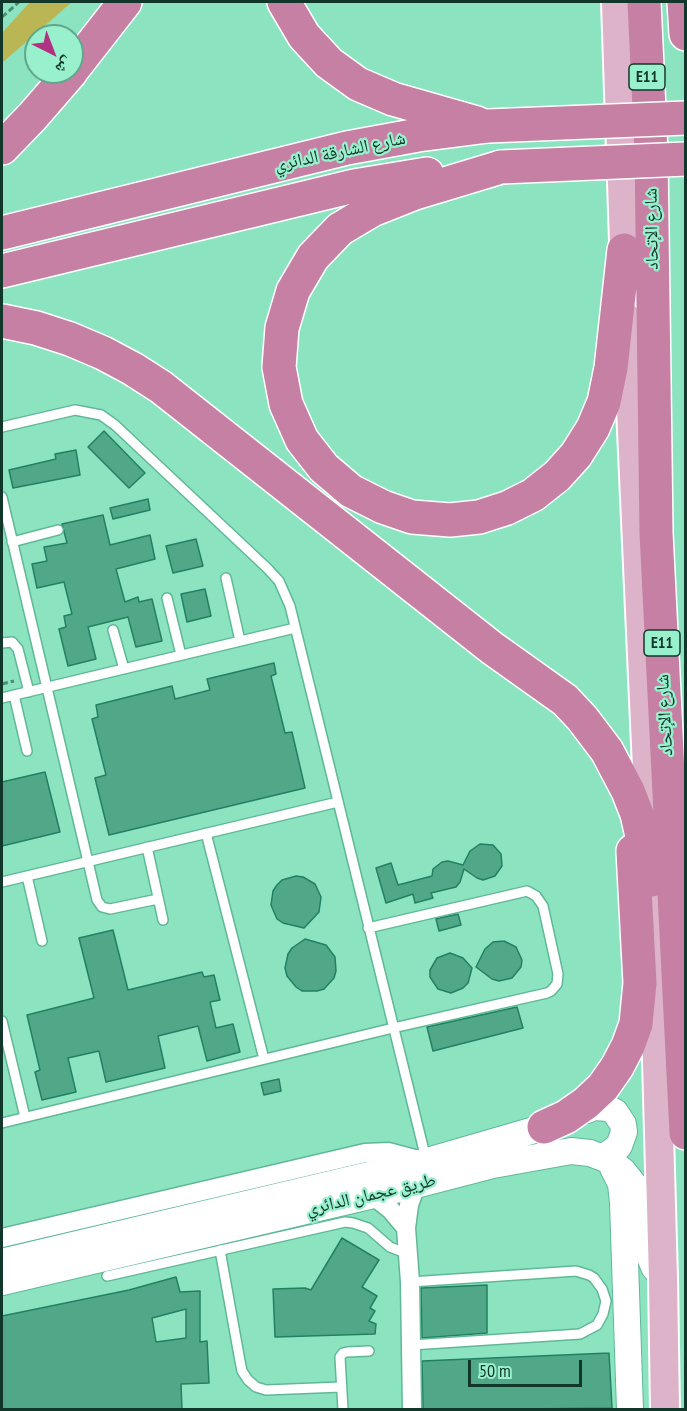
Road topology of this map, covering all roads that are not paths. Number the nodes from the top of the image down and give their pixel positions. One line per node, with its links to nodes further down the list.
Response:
1 (125, 2): 7 (highway)
2 (284, 2): 10 (highway)
3 (616, 2): 15 (main road)
4 (644, 2): 56 (highway, شارع الإتحاد / E11)
5 (684, 2): 6 (highway)
6 (686, 34)
7 (84, 54)
8 (60, 84): 11 (highway)
9 (686, 118): 10 (highway, شارع الشارقة الدائري, bridge)
10 (488, 126): 14 (highway, شارع الشارقة الدائري)
11 (2, 148)
12 (686, 159): 13 (highway, شارع الشارقة الدائري, bridge)
13 (501, 166): 15 (highway); 16 (highway, شارع الشارقة الدائري)
14 (2, 233)
15 (624, 250): 42 (main road)
16 (2, 271)
17 (2, 321): 29 (highway)
18 (2, 427): 25 (lane)
19 (2, 497): 20 (lane)
20 (5, 523): 22 (lane)
21 (58, 530): 22 (lane)
22 (12, 542): 32 (lane)
23 (226, 578): 27 (lane)
24 (167, 598): 30 (lane)
25 (295, 628): 27 (lane); 37 (lane)
26 (113, 630): 31 (lane)
27 (240, 641): 30 (lane)
28 (2, 643): 33 (lane)
29 (492, 648): 42 (highway); 55 (highway)
30 (181, 655): 31 (lane)
31 (124, 669): 32 (lane)
32 (48, 688): 33 (lane); 40 (lane)
33 (29, 692): 34 (lane)
34 (14, 695): 35 (lane); 36 (lane)
35 (2, 698)
36 (27, 751)
37 (338, 802): 38 (lane); 46 (lane)
38 (206, 833): 39 (lane); 51 (lane)
39 (147, 847): 40 (lane); 44 (lane)
40 (89, 861): 41 (lane); 44 (lane)
41 (27, 876): 43 (lane); 47 (lane)
42 (652, 880): 48 (main road)
43 (2, 882)
44 (158, 899): 45 (lane)
45 (163, 920)
46 (368, 928): 50 (lane); 50 (lane)
47 (42, 941)
48 (655, 1004): 52 (main road, طريق عجمان الدائري); 66 (main road)
49 (2, 1021): 53 (lane)
50 (393, 1028): 51 (lane); 58 (lane)
51 (264, 1059): 53 (lane)
52 (586, 1110): 55 (main road, طريق عجمان الدائري); 57 (main road)
53 (26, 1117): 54 (lane)
54 (2, 1123)
55 (544, 1127): 58 (main road, طريق عجمان الدائري)
56 (686, 1133)
57 (604, 1158): 58 (main road, طريق عجمان الدائري); 66 (main road); 74 (main road)
58 (422, 1170): 59 (main road, طريق عجمان الدائري); 60 (street); 61 (street); 64 (main road, طريق عجمان الدائري)
59 (372, 1195): 60 (street); 67 (main road, طريق عجمان الدائري)
60 (406, 1228): 63 (street)
61 (2, 1238)
62 (220, 1250): 63 (lane); 65 (lane); 71 (lane)
63 (408, 1254): 68 (street)
64 (2, 1263)
65 (107, 1276)
66 (663, 1278): 75 (main road)
67 (2, 1282)
68 (410, 1282): 69 (street); 69 (lane)
69 (411, 1346): 73 (street)
70 (369, 1351): 71 (lane)
71 (341, 1387): 72 (lane)
72 (343, 1410)
73 (412, 1410)
74 (630, 1410)
75 (665, 1410)

